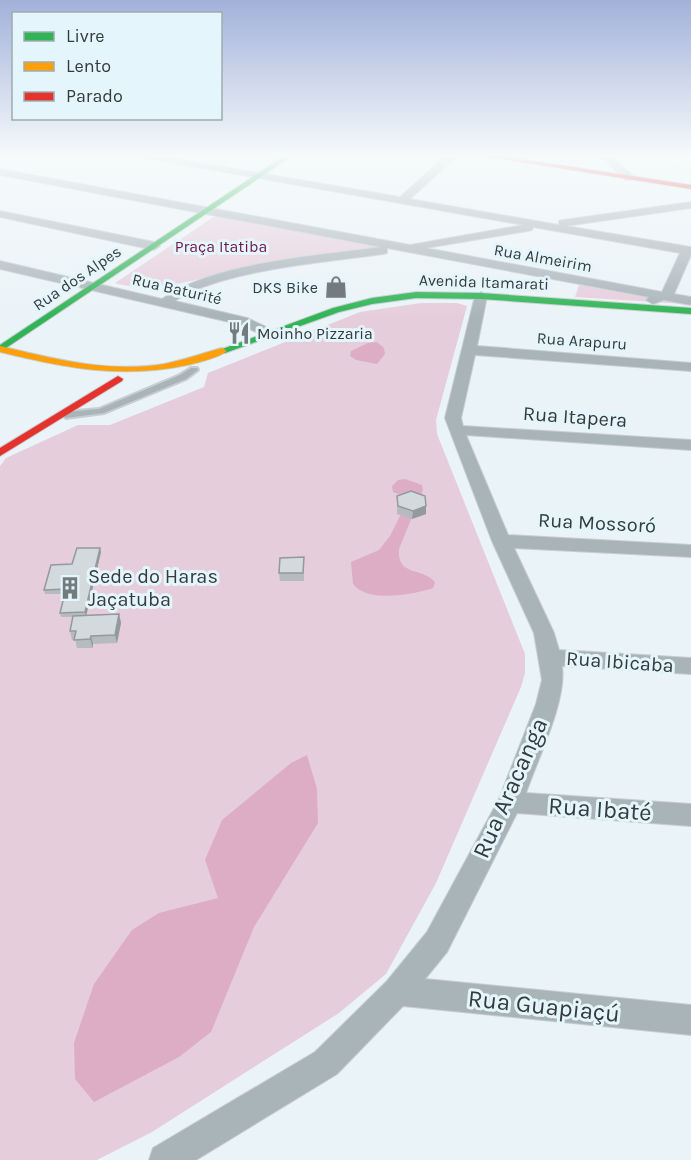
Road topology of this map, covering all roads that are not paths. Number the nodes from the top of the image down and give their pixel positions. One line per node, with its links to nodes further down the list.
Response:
1 (191, 208): 5 (street)
2 (210, 208): 5 (street, Rua dos Alpes)
3 (442, 208): 7 (street)
4 (669, 208): 8 (street)
5 (206, 211): 10 (street); 11 (street, Rua dos Alpes)
6 (0, 214): 11 (street)
7 (509, 220): 8 (street); 9 (street)
8 (544, 226): 9 (street); 14 (street)
9 (496, 234): 13 (street)
10 (354, 239): 12 (street); 15 (street)
11 (154, 246): 19 (street, Rua dos Alpes)
12 (401, 248): 13 (street); 15 (street)
13 (435, 249): 17 (street, Rua Almeirim)
14 (689, 251): 22 (street)
15 (352, 255): 18 (street)
16 (0, 265): 19 (street, Rua Baturité)
17 (569, 279): 22 (street, Rua Almeirim); 23 (street)
18 (202, 284): 20 (street); 25 (street)
19 (93, 287): 20 (street, Rua Baturité); 29 (street, Rua dos Alpes)
20 (133, 296): 25 (street, Rua Baturité)
21 (481, 296): 23 (street, Avenida Itamarati); 28 (street, Avenida Itamarati); 30 (street, Rua Aracanga)
22 (664, 296): 24 (street, Rua Almeirim); 26 (street)
23 (559, 301): 26 (street, Avenida Itamarati)
24 (691, 301)
25 (164, 303): 28 (street, Rua Baturité)
26 (637, 306): 27 (street, Avenida Itamarati)
27 (691, 309)
28 (276, 333): 32 (street, Avenida Itamarati); 34 (street, Avenida Itamarati)
29 (0, 349): 31 (street, Avenida Itamarati)
30 (470, 350): 33 (street, Rua Arapuru); 37 (street, Rua Aracanga)
31 (60, 364): 32 (street, Avenida Itamarati); 35 (street, Avenida Itamarati)
32 (171, 367): 35 (street)
33 (691, 367)
34 (194, 370): 35 (street, Avenida Itamarati); 36 (lane)
35 (118, 379): 36 (street)
36 (60, 415): 39 (street)
37 (456, 430): 38 (street, Rua Itapera); 40 (street, Rua Aracanga)
38 (691, 445)
39 (0, 453)
40 (501, 541): 41 (street, Rua Mossoró); 42 (street, Rua Aracanga)
41 (691, 551)
42 (550, 657): 43 (street, Rua Ibicaba); 44 (street, Rua Aracanga)
43 (691, 666)
44 (510, 802): 45 (street, Rua Ibaté); 46 (street, Rua Aracanga)
45 (691, 815)
46 (397, 991): 47 (street, Rua Guapiaçú); 48 (street, Rua Aracanga)
47 (691, 1020)
48 (165, 1160)

